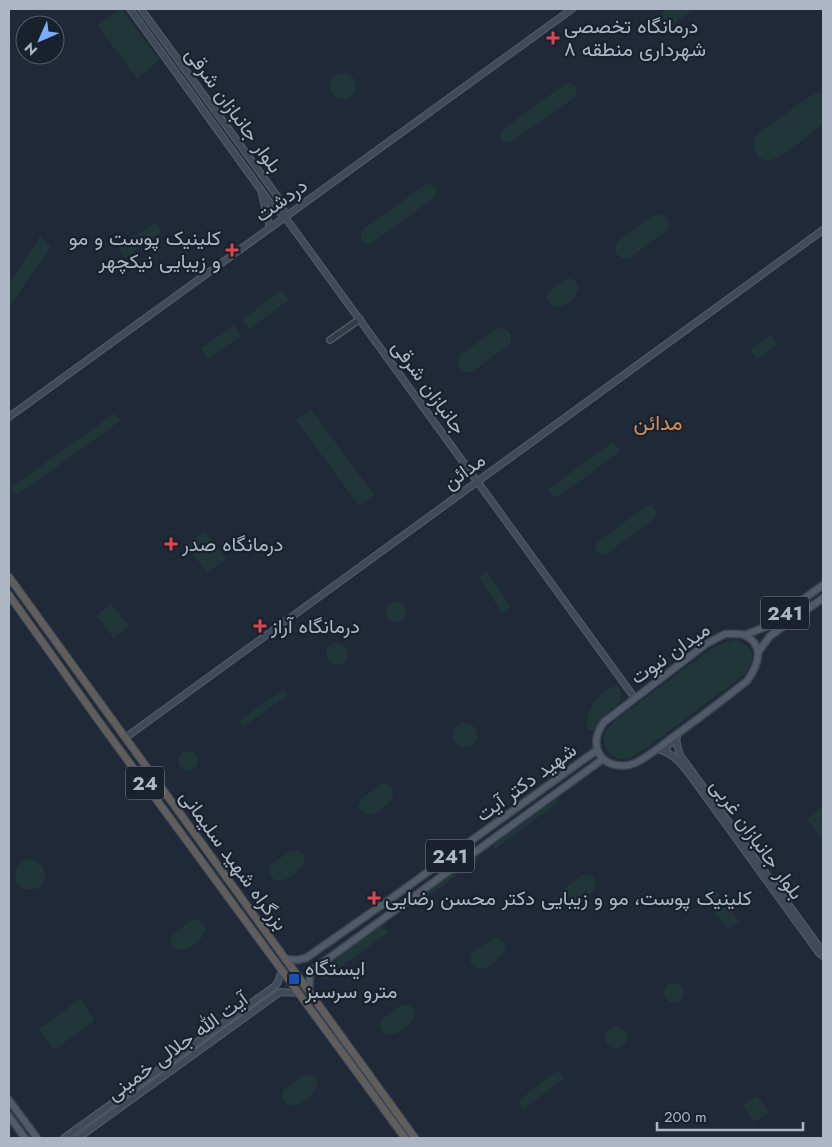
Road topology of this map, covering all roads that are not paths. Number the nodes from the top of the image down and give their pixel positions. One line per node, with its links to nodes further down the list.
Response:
1 (130, 9): 4 (main road, بلوار جانبازان شرقی)
2 (140, 9): 5 (main road, بلوار جانبازان شرقی)
3 (572, 9): 5 (main road, دردشت)
4 (260, 188): 5 (main road, بلوار جانبازان شرقی); 6 (main road)
5 (285, 217): 6 (main road, دردشت); 8 (main road, جانبازان شرقی)
6 (270, 228): 10 (main road, دردشت)
7 (823, 230): 11 (main road, مدائن)
8 (360, 318): 9 (street); 11 (main road, جانبازان شرقی)
9 (330, 340)
10 (9, 417)
11 (478, 482): 18 (main road, جانبازان شرقی); 20 (main road, مدائن)
12 (9, 577): 20 (highway, بزرگراه شهید سلیمانی / 24)
13 (823, 586): 16 (main road, 241)
14 (9, 595): 29 (highway, بزرگراه شهید سلیمانی / 24)
15 (823, 598): 17 (main road, 241)
16 (745, 635): 17 (main road); 18 (main road, میدان نبوت)
17 (759, 651): 19 (main road)
18 (634, 698): 23 (main road, میدان نبوت)
19 (678, 733): 21 (main road); 22 (main road)
20 (125, 738): 28 (highway, بزرگراه شهید سلیمانی / 24)
21 (677, 742): 24 (main road); 26 (main road, بلوار جانبازان غربی)
22 (657, 749): 24 (main road, بلوار جانبازان غربی); 25 (main road)
23 (597, 750): 25 (main road); 28 (main road, شهید دکتر آیت / 241)
24 (666, 752): 27 (main road, بلوار جانبازان غربی)
25 (603, 759): 31 (main road, شهید دکتر آیت / 241)
26 (823, 952)
27 (823, 956)
28 (285, 958): 31 (highway, بزرگراه شهید سلیمانی / 24)
29 (282, 970): 30 (main road); 33 (highway, بزرگراه شهید سلیمانی / 24)
30 (275, 986): 32 (main road); 34 (main road, آيت الله جلالى خمينى)
31 (309, 991): 43 (highway, بزرگراه شهید سلیمانی / 24)
32 (280, 992): 33 (main road); 35 (main road, آيت الله جلالى خمينى)
33 (299, 993): 42 (highway, بزرگراه شهید سلیمانی / 24)
34 (198, 1041): 35 (main road); 40 (main road, آيت الله جلالى خمينى)
35 (202, 1048): 41 (main road, آيت الله جلالى خمينى)
36 (9, 1100): 39 (main road)
37 (9, 1116): 38 (main road)
38 (24, 1138)
39 (37, 1138)
40 (64, 1138)
41 (78, 1138)
42 (405, 1138)
43 (415, 1138)

